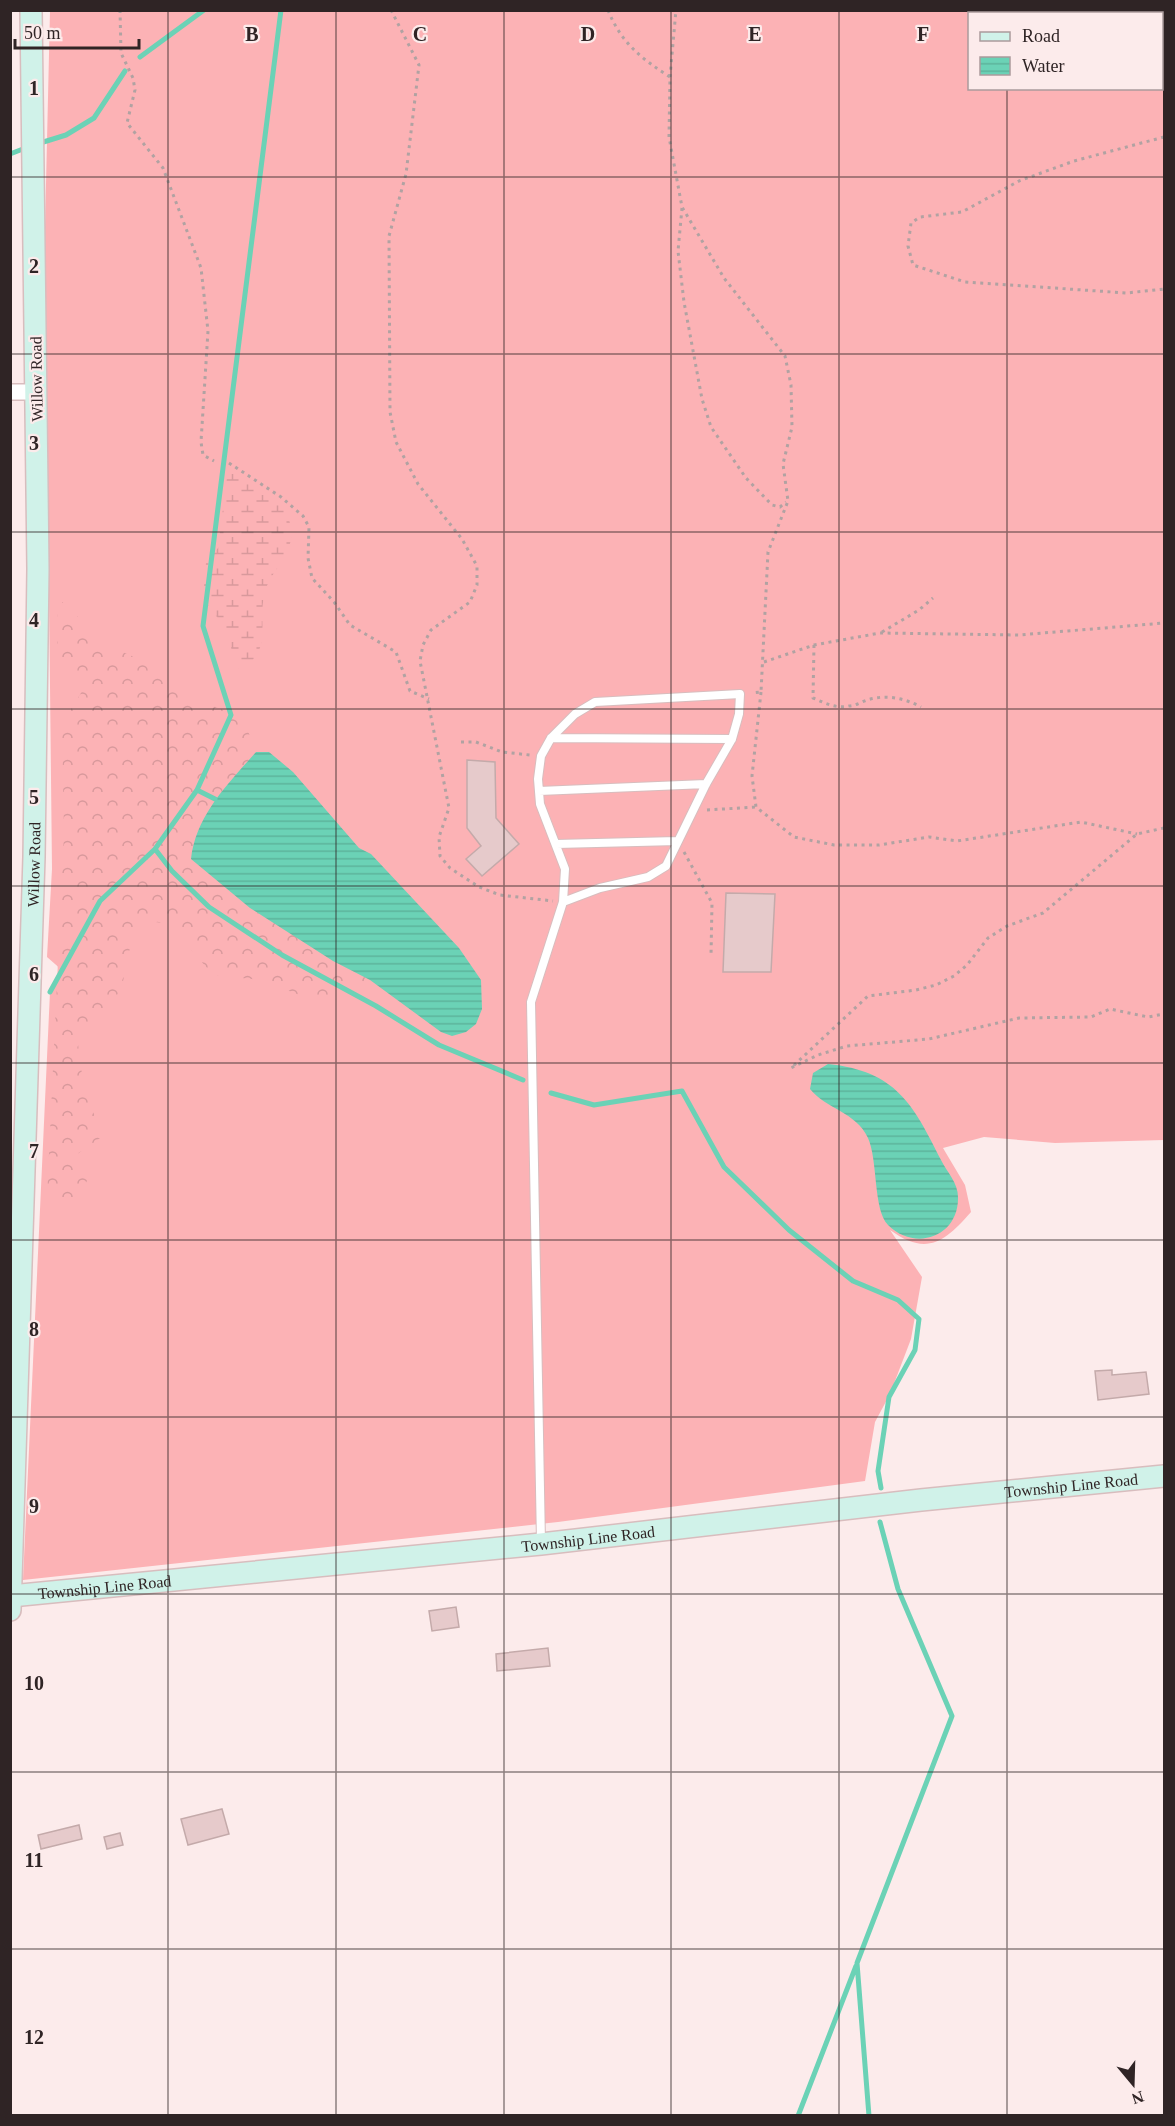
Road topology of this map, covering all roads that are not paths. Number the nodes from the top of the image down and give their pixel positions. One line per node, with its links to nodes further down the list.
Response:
1 (32, 10): 3 (street, Willow Road)
2 (10, 392): 3 (street)
3 (36, 392): 11 (street, Willow Road)
4 (551, 738): 5 (lane); 5 (lane); 7 (lane)
5 (732, 739): 6 (lane)
6 (706, 784): 7 (lane); 8 (lane)
7 (539, 791): 9 (lane)
8 (677, 841): 9 (lane); 10 (lane)
9 (556, 844): 10 (lane)
10 (563, 902): 13 (lane)
11 (16, 1184): 14 (street, Willow Road)
12 (1164, 1476): 13 (street, Township Line Road)
13 (541, 1544): 14 (street, Township Line Road)
14 (11, 1603)

